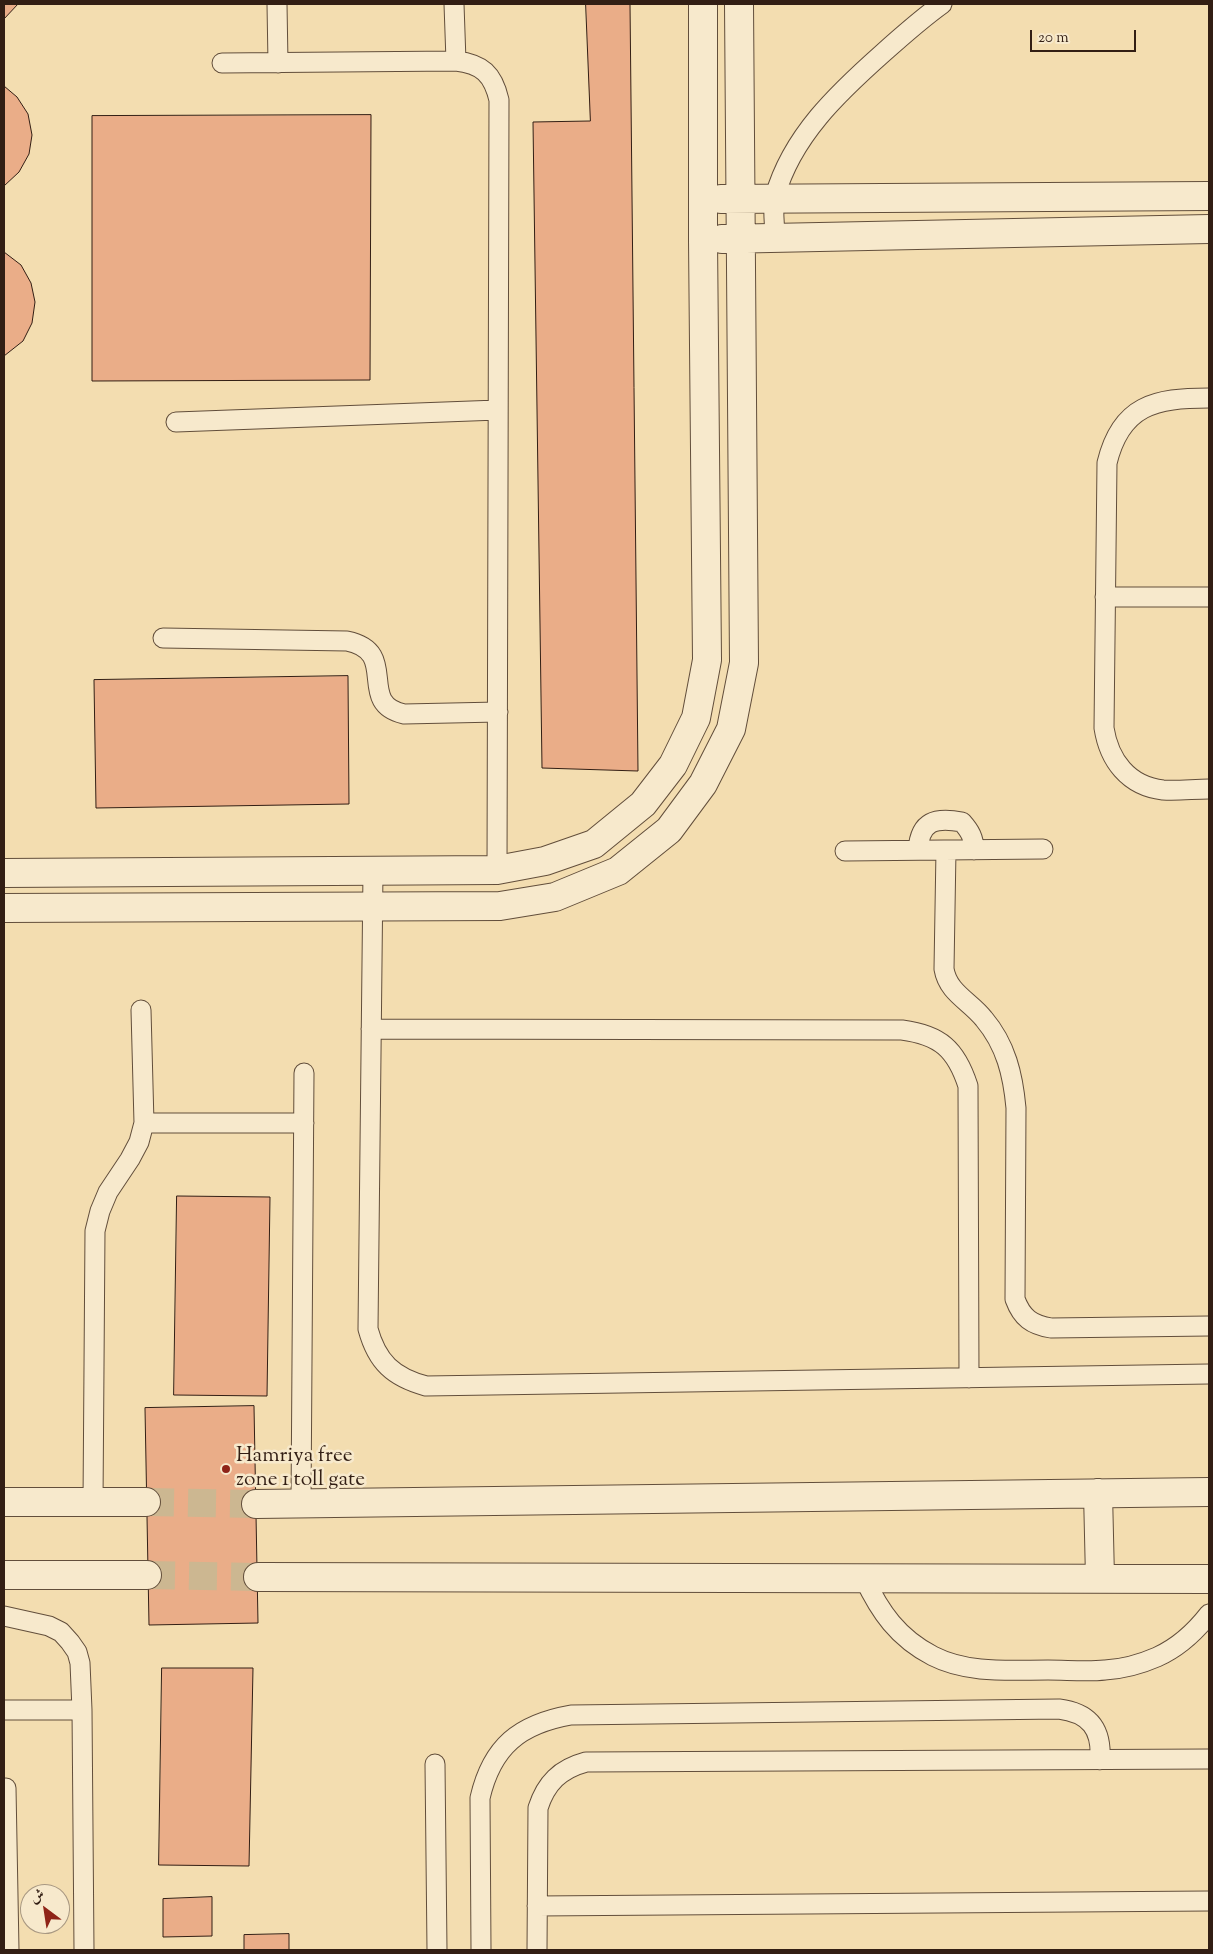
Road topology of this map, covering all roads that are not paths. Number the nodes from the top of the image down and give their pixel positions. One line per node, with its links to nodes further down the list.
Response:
1 (277, 4): 9 (lane)
2 (454, 4): 7 (lane)
3 (703, 4): 13 (street)
4 (739, 4): 11 (street)
5 (942, 4): 6 (lane)
6 (925, 10): 12 (lane)
7 (456, 61): 9 (lane); 19 (lane)
8 (222, 63): 9 (lane)
9 (278, 63)
10 (1209, 196): 12 (street)
11 (740, 198): 12 (street); 13 (street); 15 (street)
12 (774, 198): 16 (lane)
13 (703, 199): 17 (street)
14 (1209, 229): 16 (street)
15 (740, 238): 16 (street); 17 (street); 35 (street)
16 (775, 238)
17 (703, 240): 31 (street)
18 (1209, 398): 22 (lane)
19 (498, 410): 20 (lane); 24 (lane)
20 (176, 422)
21 (1209, 597): 22 (lane)
22 (1105, 598): 25 (lane)
23 (163, 638): 24 (lane)
24 (498, 712): 31 (lane)
25 (1209, 789)
26 (1043, 849): 29 (lane)
27 (918, 850): 28 (lane); 29 (lane); 30 (lane)
28 (946, 850): 29 (lane); 41 (lane)
29 (974, 850)
30 (845, 851)
31 (497, 870): 32 (street)
32 (373, 871): 33 (street); 35 (lane)
33 (4, 873)
34 (4, 908): 35 (street)
35 (373, 908): 37 (lane)
36 (140, 1010): 39 (lane)
37 (371, 1029): 43 (lane); 43 (lane)
38 (304, 1073): 40 (lane)
39 (144, 1123): 40 (lane); 47 (lane)
40 (304, 1123): 50 (lane)
41 (1209, 1326)
42 (1209, 1374): 43 (lane)
43 (969, 1378)
44 (1209, 1492): 45 (street)
45 (1098, 1493): 50 (street); 55 (street)
46 (4, 1502): 47 (street)
47 (93, 1502): 48 (street)
48 (146, 1502)
49 (256, 1504): 50 (street)
50 (301, 1504)
51 (4, 1575): 52 (street)
52 (147, 1575)
53 (258, 1577): 54 (street)
54 (864, 1578): 55 (street); 57 (lane)
55 (1100, 1578): 56 (street)
56 (1209, 1579)
57 (1209, 1614)
58 (4, 1616): 60 (lane)
59 (4, 1710): 60 (lane)
60 (82, 1710): 68 (lane)
61 (1209, 1759): 62 (lane)
62 (1100, 1760): 66 (lane); 70 (lane)
63 (434, 1764): 69 (lane)
64 (6, 1788): 67 (lane)
65 (1209, 1901): 66 (lane)
66 (537, 1906): 71 (lane)
67 (9, 1950)
68 (84, 1950)
69 (437, 1950)
70 (481, 1950)
71 (537, 1950)

